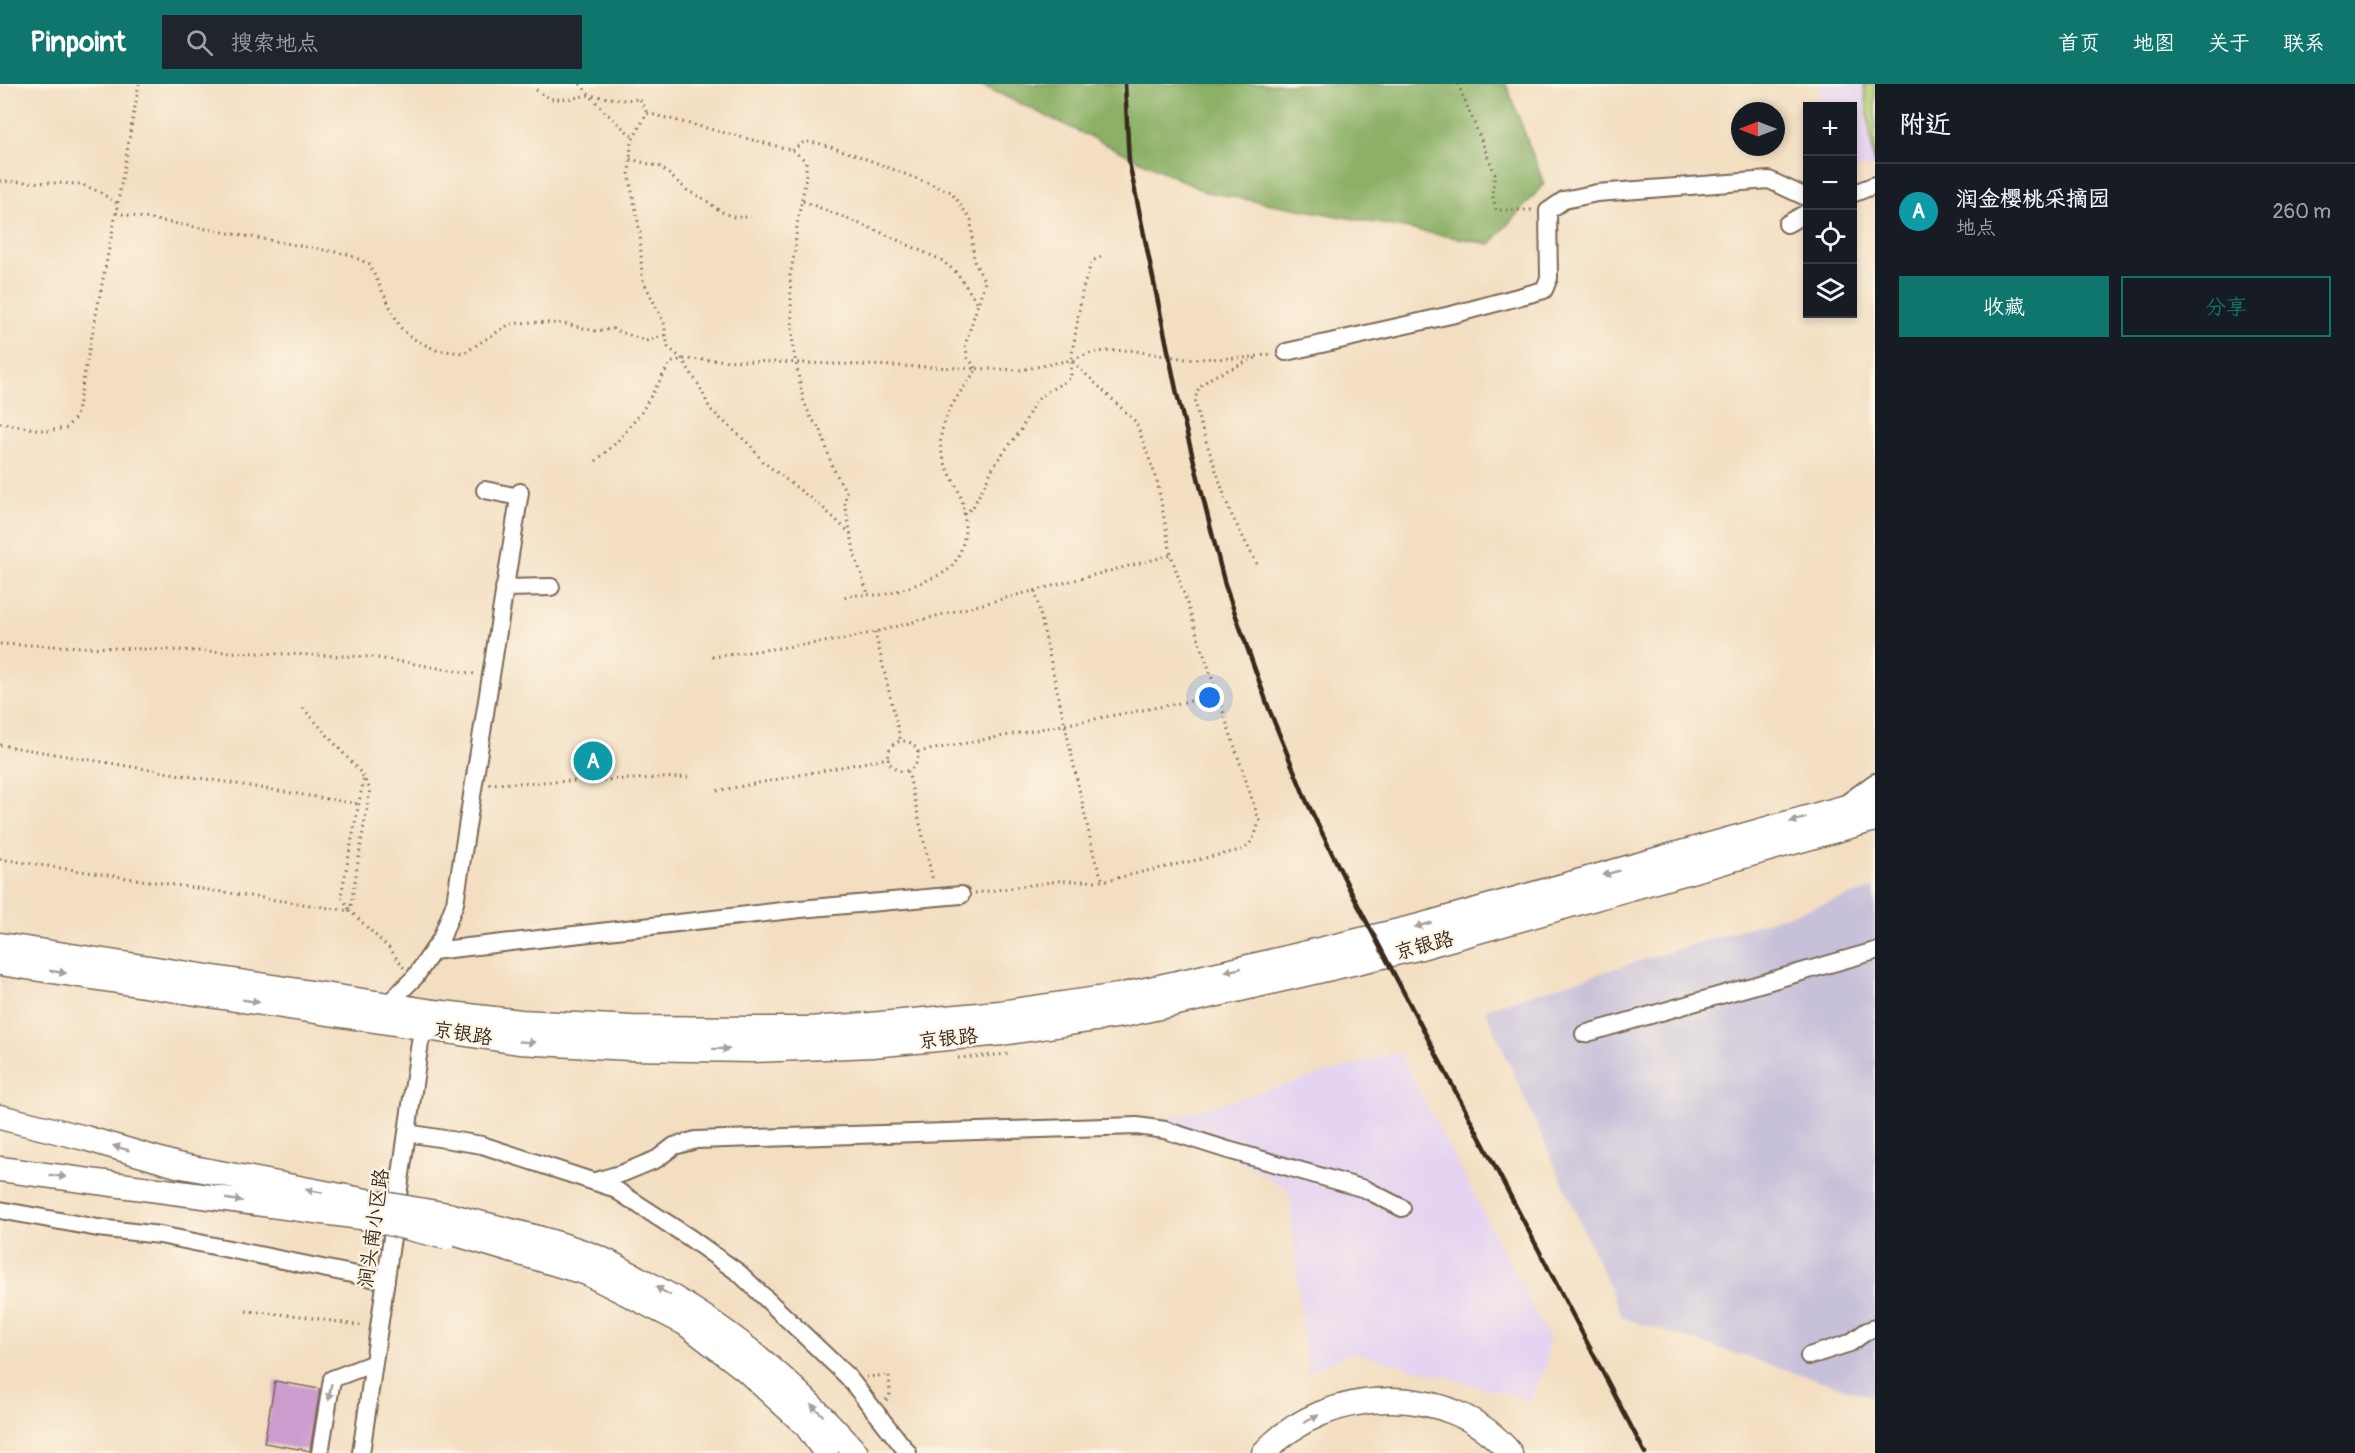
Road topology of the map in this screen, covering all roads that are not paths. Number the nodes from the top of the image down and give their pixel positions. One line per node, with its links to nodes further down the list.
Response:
1 (1875, 185): 2 (street)
2 (1857, 192)
3 (1803, 196): 6 (street)
4 (1803, 216): 5 (street)
5 (1787, 224)
6 (1286, 352)
7 (485, 490): 9 (street)
8 (551, 587): 9 (street)
9 (504, 588): 17 (street)
10 (1875, 782): 12 (street)
11 (1875, 798): 12 (highway, 京银路)
12 (1843, 818): 13 (highway, 京银路); 14 (street); 21 (highway, 京银路)
13 (1875, 819)
14 (1875, 825)
15 (961, 896): 17 (street)
16 (0, 945): 20 (highway, 京银路)
17 (433, 951): 20 (street)
18 (1875, 951): 22 (street)
19 (0, 963): 21 (highway, 京银路, one-way to 21)
20 (387, 1005): 21 (highway, 京银路)
21 (430, 1020): 24 (street, 涧头南小区路)
22 (1584, 1034)
23 (0, 1117): 29 (highway, one-way to 23)
24 (407, 1133): 26 (street); 31 (street, 涧头南小区路)
25 (0, 1169): 29 (highway, one-way to 29)
26 (596, 1181): 27 (street); 40 (street)
27 (1401, 1208)
28 (0, 1210): 31 (street)
29 (370, 1210): 30 (highway, bridge)
30 (446, 1227): 37 (highway); 38 (highway); 39 (highway, one-way to 30)
31 (386, 1281): 34 (street, 涧头南小区路)
32 (1875, 1328): 33 (street)
33 (1809, 1356)
34 (374, 1363): 35 (street, one-way to 35); 36 (street, 涧头南小区路)
35 (320, 1453)
36 (361, 1453)
37 (818, 1453)
38 (826, 1453)
39 (856, 1453)
40 (908, 1453)
41 (1264, 1453): 42 (highway, one-way to 42)
42 (1510, 1453)

